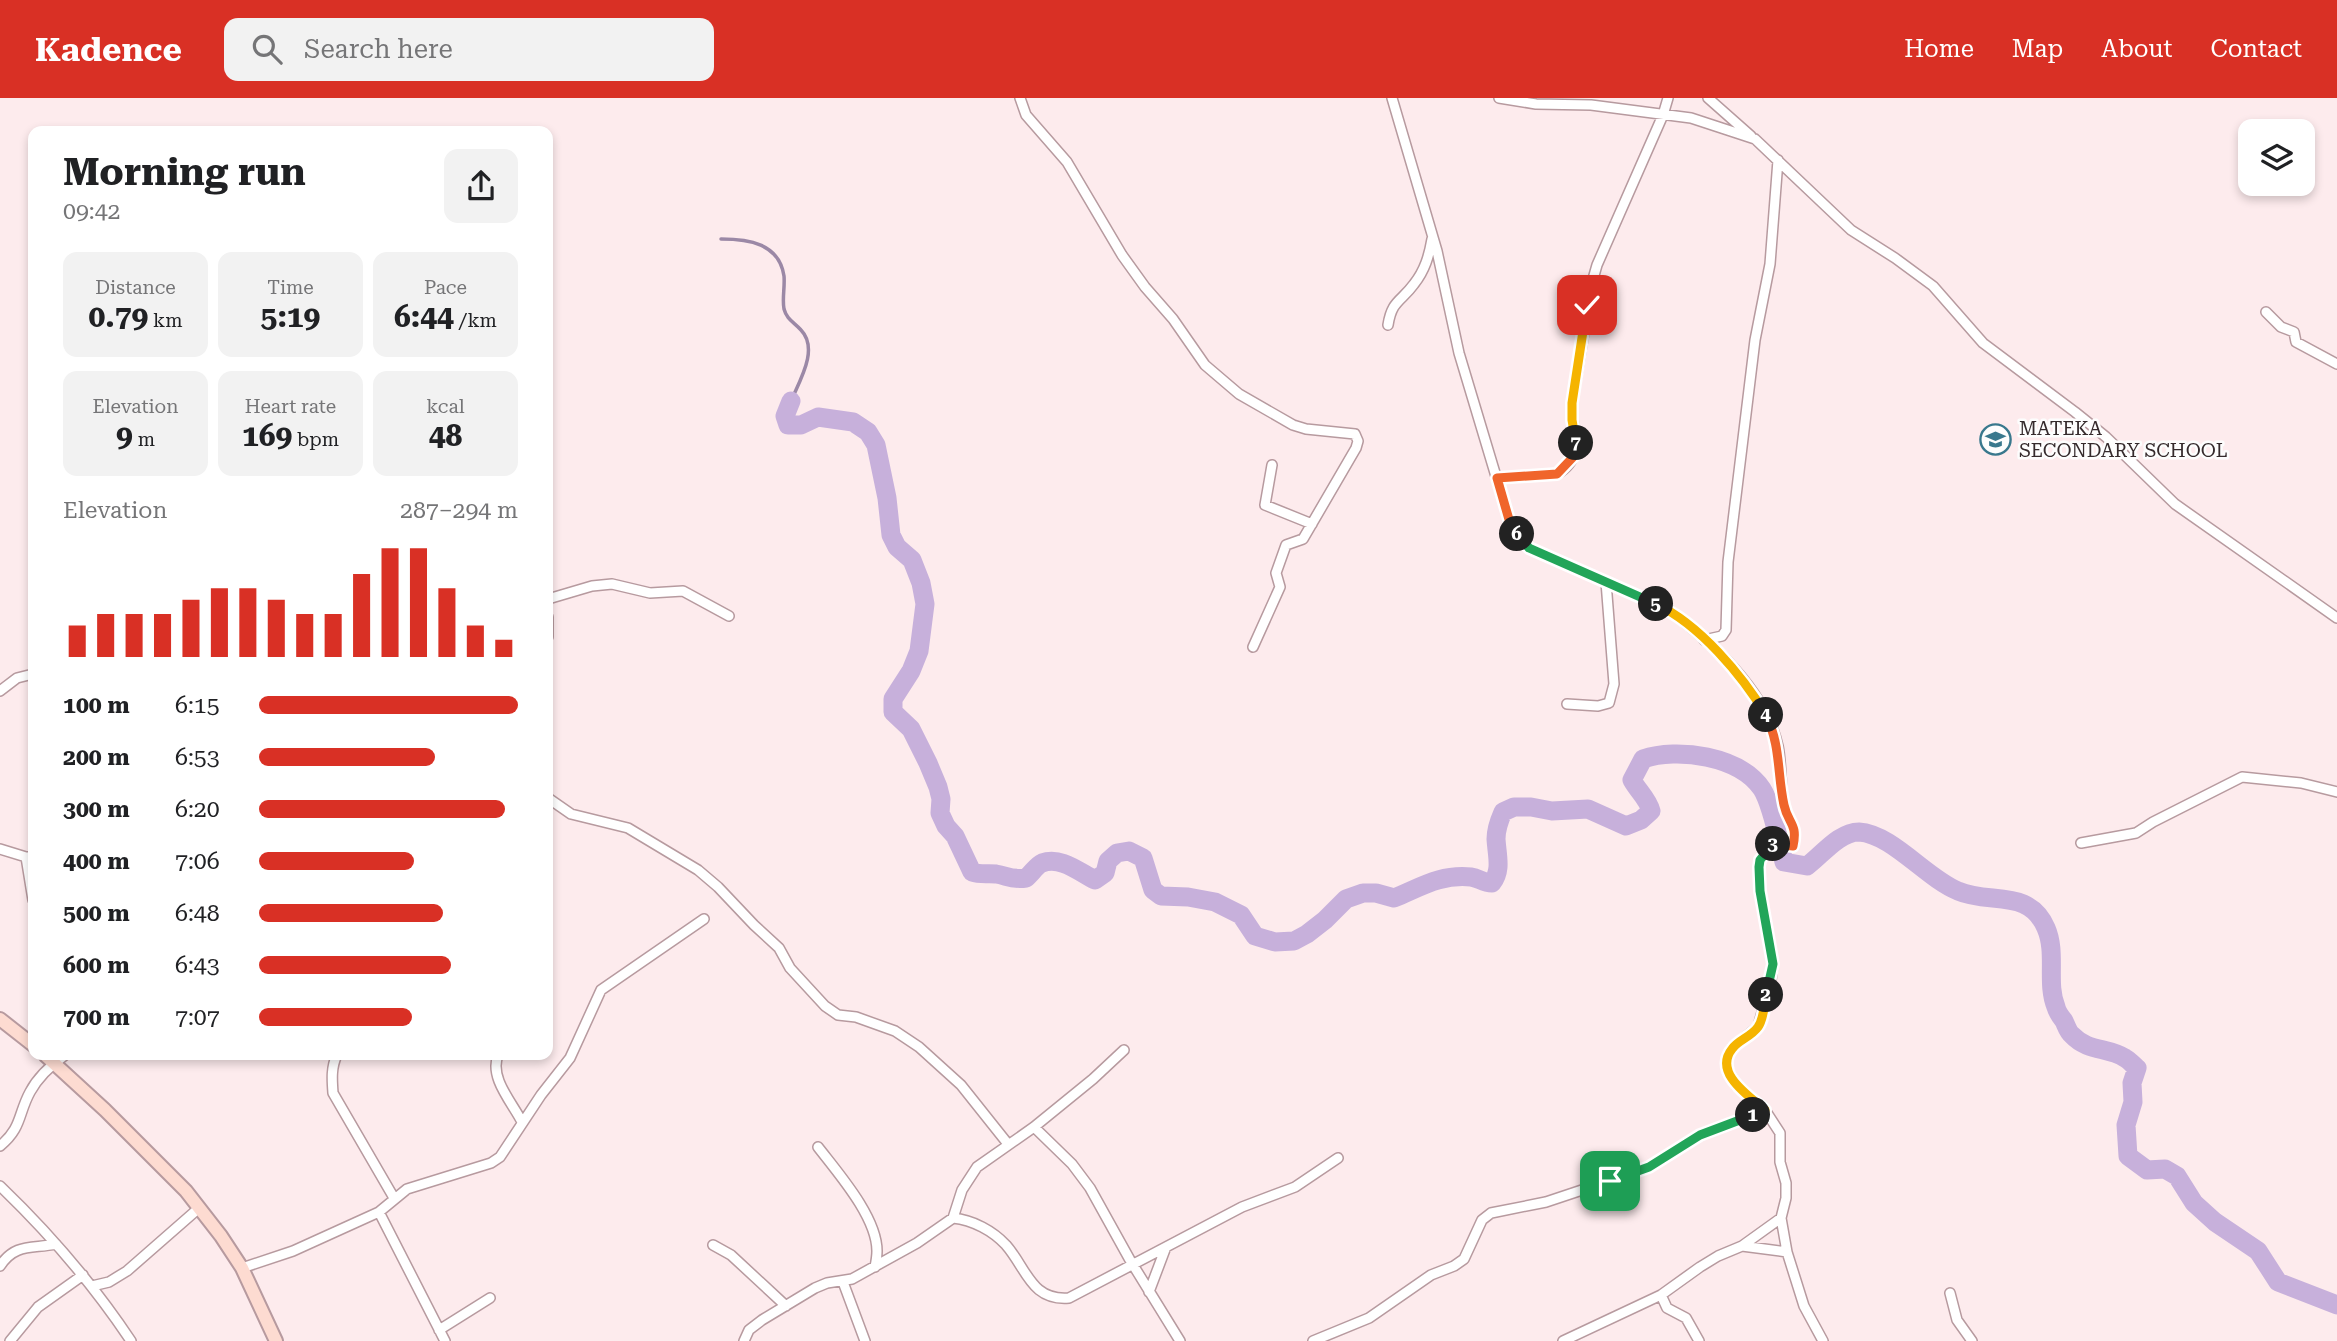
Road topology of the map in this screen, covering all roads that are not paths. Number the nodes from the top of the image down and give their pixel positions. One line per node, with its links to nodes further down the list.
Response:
1 (1020, 98): 15 (street)
2 (1392, 98): 9 (street)
3 (1499, 98): 6 (street)
4 (1668, 98): 6 (street)
5 (1708, 98): 7 (street)
6 (1663, 115): 7 (street); 14 (street)
7 (1755, 139): 8 (street)
8 (1778, 160): 19 (street); 20 (street)
9 (1432, 236): 11 (street); 14 (street)
10 (2266, 312): 12 (street)
11 (1388, 325)
12 (2337, 364)
13 (1272, 465): 15 (street)
14 (1497, 478): 16 (street)
15 (1312, 524): 21 (street)
16 (1606, 582): 20 (street); 24 (street)
17 (553, 598): 18 (street)
18 (729, 616)
19 (2337, 618)
20 (1704, 640): 38 (street)
21 (1252, 647)
22 (28, 675): 23 (street)
23 (0, 691)
24 (1567, 704)
25 (2337, 792): 27 (street)
26 (553, 801): 41 (street)
27 (2081, 844)
28 (0, 849): 29 (street)
29 (28, 857)
30 (705, 919): 39 (street)
31 (0, 1020): 32 (street)
32 (28, 1041)
33 (1124, 1050): 40 (street)
34 (54, 1060): 42 (street)
35 (57, 1060): 47 (street)
36 (335, 1060): 46 (street)
37 (497, 1060): 39 (street)
38 (1765, 1110): 50 (street); 76 (street)
39 (522, 1122): 46 (street)
40 (1034, 1127): 41 (street); 56 (street)
41 (1008, 1144): 49 (street)
42 (0, 1146)
43 (818, 1147): 58 (street)
44 (1338, 1158): 54 (street)
45 (0, 1186): 51 (street)
46 (394, 1198): 48 (street)
47 (199, 1208): 59 (street); 62 (street)
48 (379, 1212): 59 (street); 68 (street)
49 (953, 1218): 56 (street); 58 (street)
50 (1781, 1218): 53 (street); 55 (street)
51 (55, 1244): 57 (street); 60 (street)
52 (713, 1245): 67 (street)
53 (1742, 1246): 55 (street); 65 (street)
54 (1166, 1248): 56 (street); 63 (street)
55 (1787, 1252): 79 (street)
56 (1133, 1265): 63 (street)
57 (0, 1266)
58 (875, 1267): 61 (street)
59 (242, 1268): 71 (street)
60 (83, 1275): 62 (street); 69 (street)
61 (844, 1282): 67 (street); 74 (street)
62 (92, 1286): 70 (street)
63 (1149, 1292): 75 (street)
64 (1950, 1293): 80 (street)
65 (1661, 1296): 77 (street); 78 (street)
66 (491, 1298): 68 (street)
67 (786, 1306): 73 (street)
68 (439, 1330): 72 (street)
69 (10, 1341)
70 (131, 1341)
71 (276, 1341)
72 (445, 1341)
73 (744, 1341)
74 (865, 1341)
75 (1180, 1341)
76 (1313, 1341)
77 (1563, 1341)
78 (1699, 1341)
79 (1823, 1341)
80 (1972, 1341)

